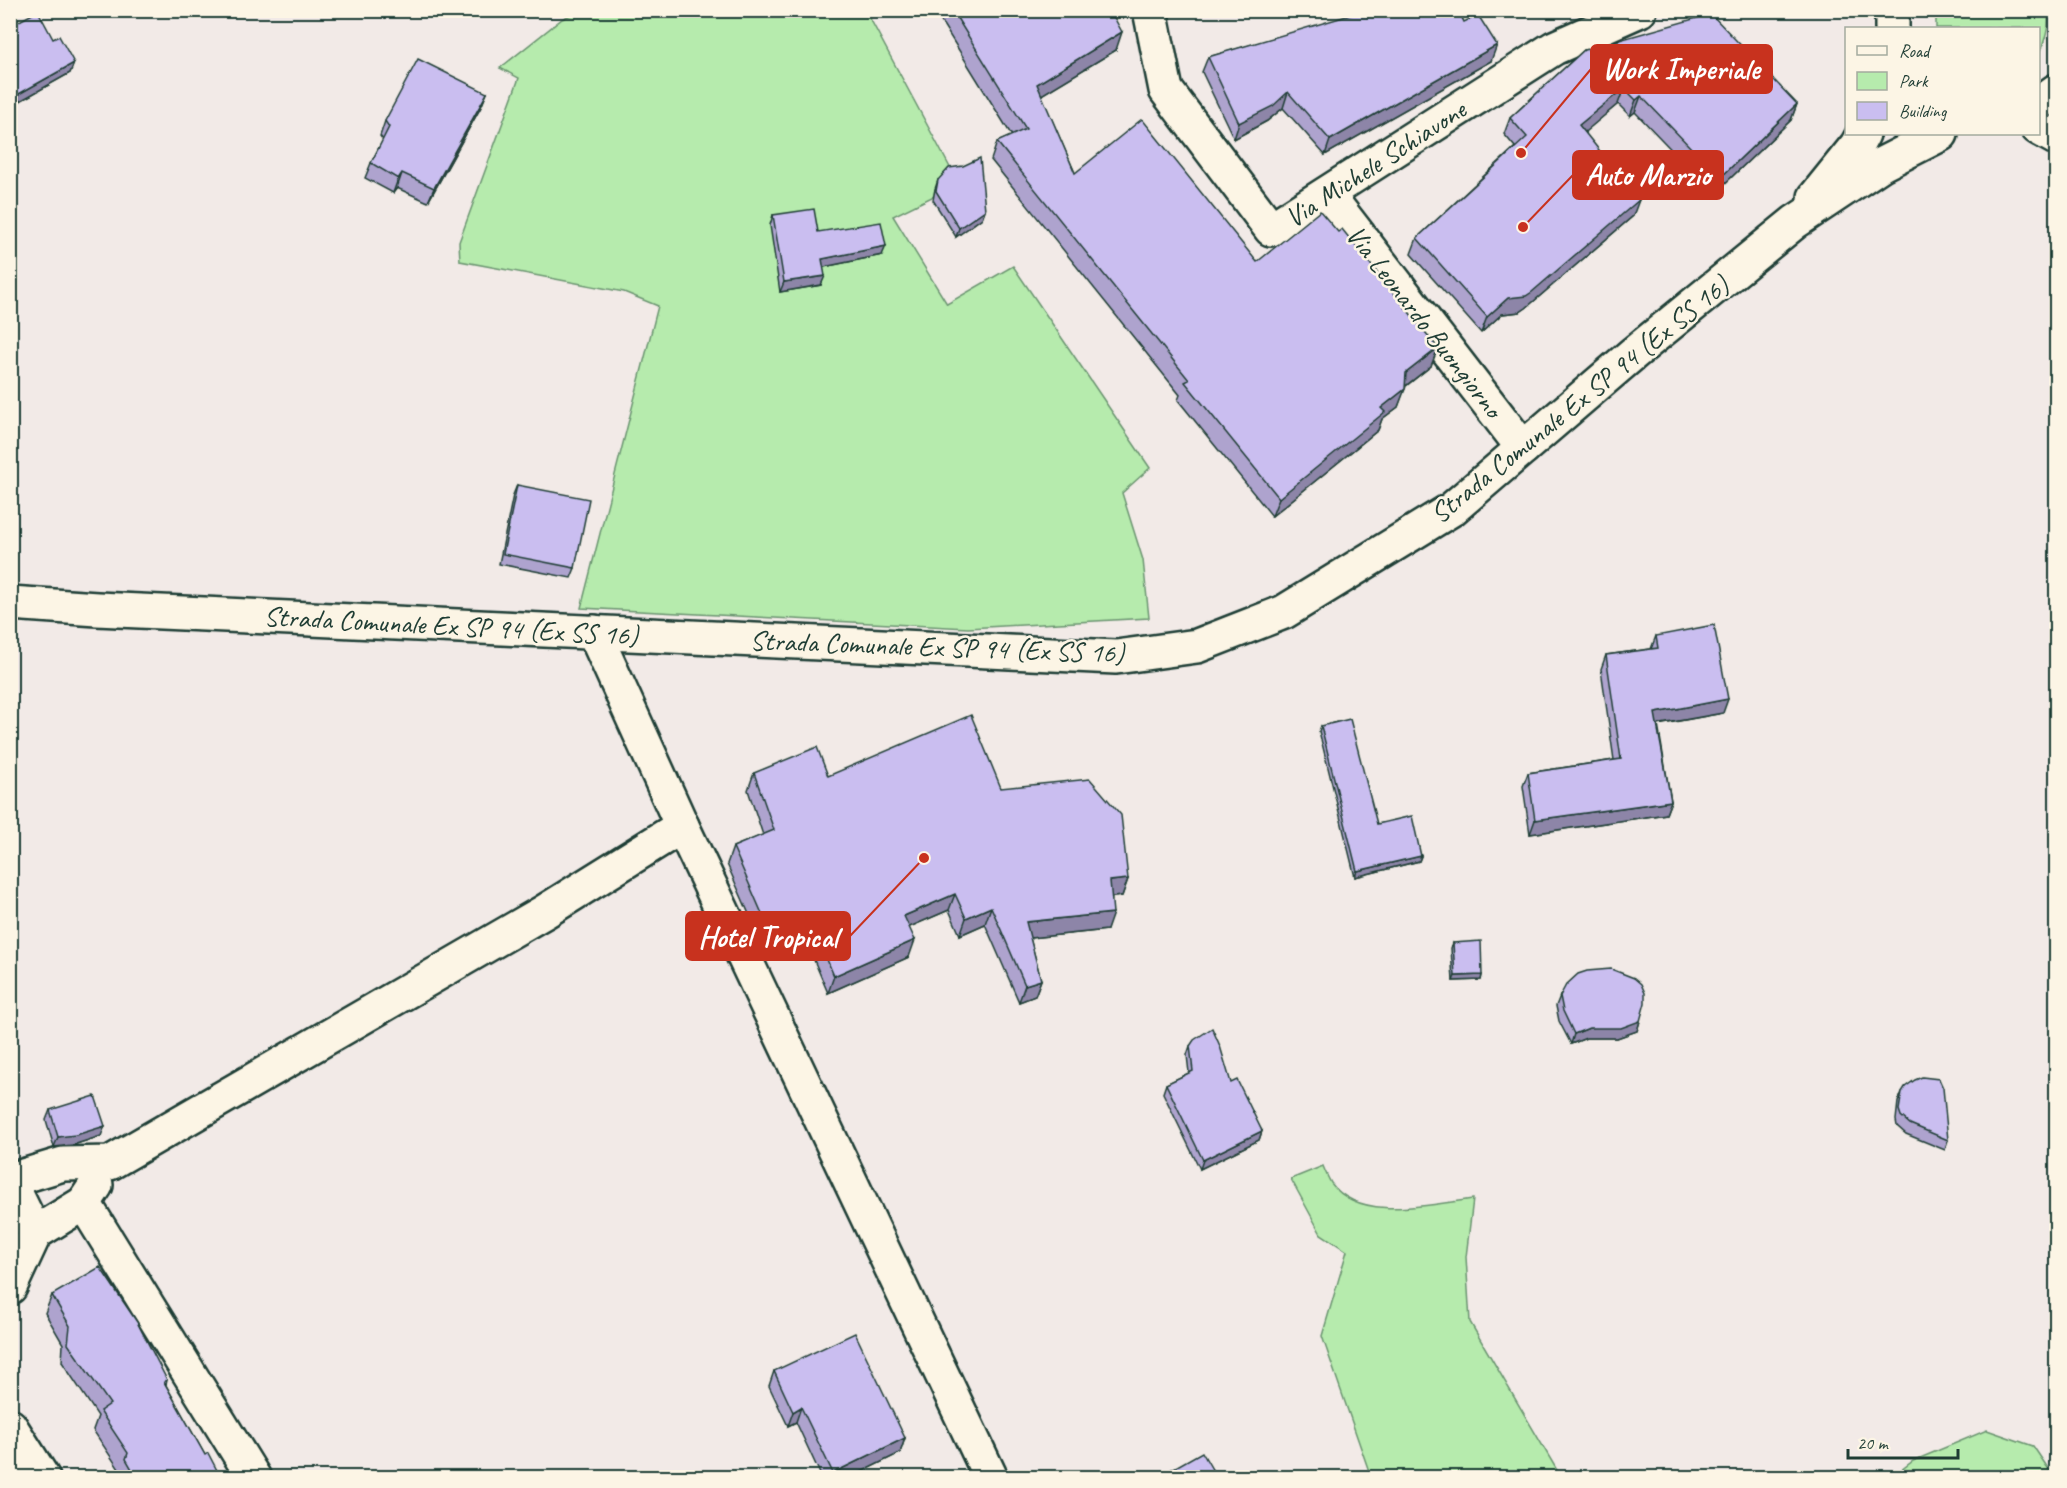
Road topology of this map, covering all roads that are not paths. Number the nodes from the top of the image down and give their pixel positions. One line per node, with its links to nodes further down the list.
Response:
1 (1150, 10): 9 (street, Via Michele Schiavone)
2 (1640, 10): 9 (street, Via Michele Schiavone)
3 (2056, 91): 4 (street)
4 (2040, 103)
5 (2040, 129): 8 (street)
6 (1862, 135): 10 (street, Strada Comunale Ex SP 94 (Ex SS 16))
7 (1939, 135): 10 (street, Strada Comunale Ex SP 94 (Ex SS 16))
8 (2056, 138)
9 (1327, 194): 11 (street, Via Leonardo Buongiorno)
10 (1795, 222): 11 (street, Strada Comunale Ex SP 94 (Ex SS 16))
11 (1523, 448): 13 (street, Strada Comunale Ex SP 94 (Ex SS 16))
12 (10, 603): 13 (street, Strada Comunale Ex SP 94 (Ex SS 16))
13 (594, 632): 14 (street)
14 (682, 826): 15 (street); 23 (street)
15 (110, 1163): 16 (street); 17 (street)
16 (10, 1181): 18 (street)
17 (84, 1203): 18 (street); 22 (street)
18 (35, 1233): 19 (street)
19 (10, 1287)
20 (10, 1426): 21 (street)
21 (43, 1478)
22 (254, 1478)
23 (991, 1478)

